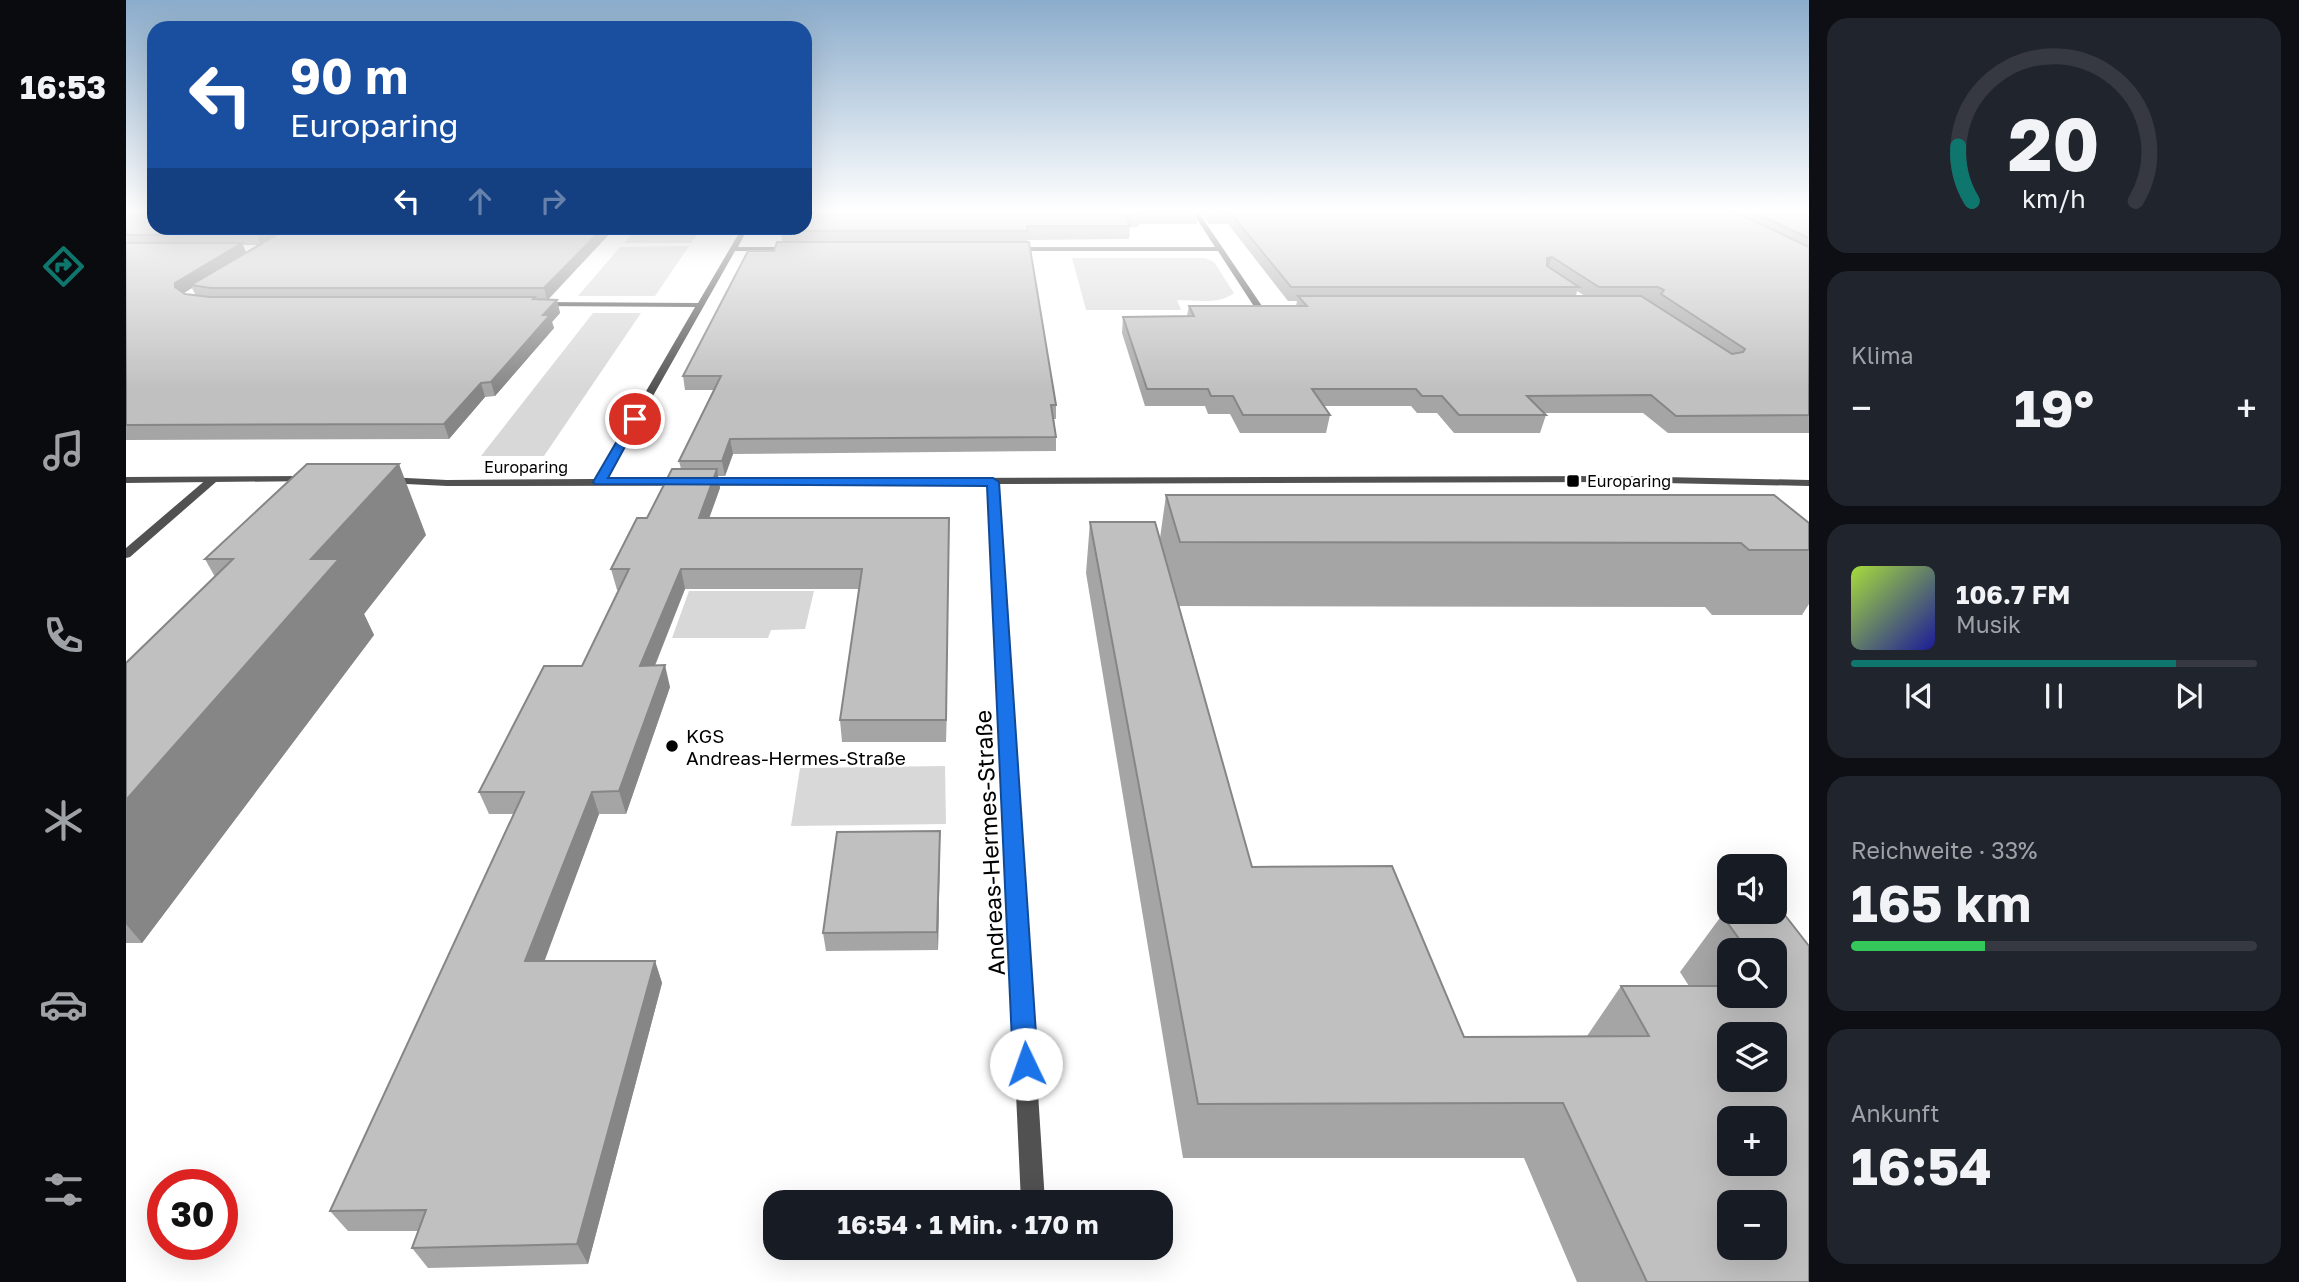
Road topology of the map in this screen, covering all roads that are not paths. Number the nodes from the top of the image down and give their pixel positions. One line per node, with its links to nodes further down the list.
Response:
1 (721, 270): 4 (street)
2 (1234, 270): 5 (street)
3 (530, 304): 4 (street)
4 (701, 304): 10 (street)
5 (1257, 306)
6 (367, 478): 10 (street, Europaring)
7 (327, 479): 9 (street)
8 (126, 480): 9 (street)
9 (212, 480): 13 (street)
10 (599, 482): 11 (street, Europaring)
11 (993, 482): 12 (street, Europaring); 14 (street, Andreas-Hermes-Straße)
12 (1809, 483)
13 (126, 554)
14 (1032, 1190)

